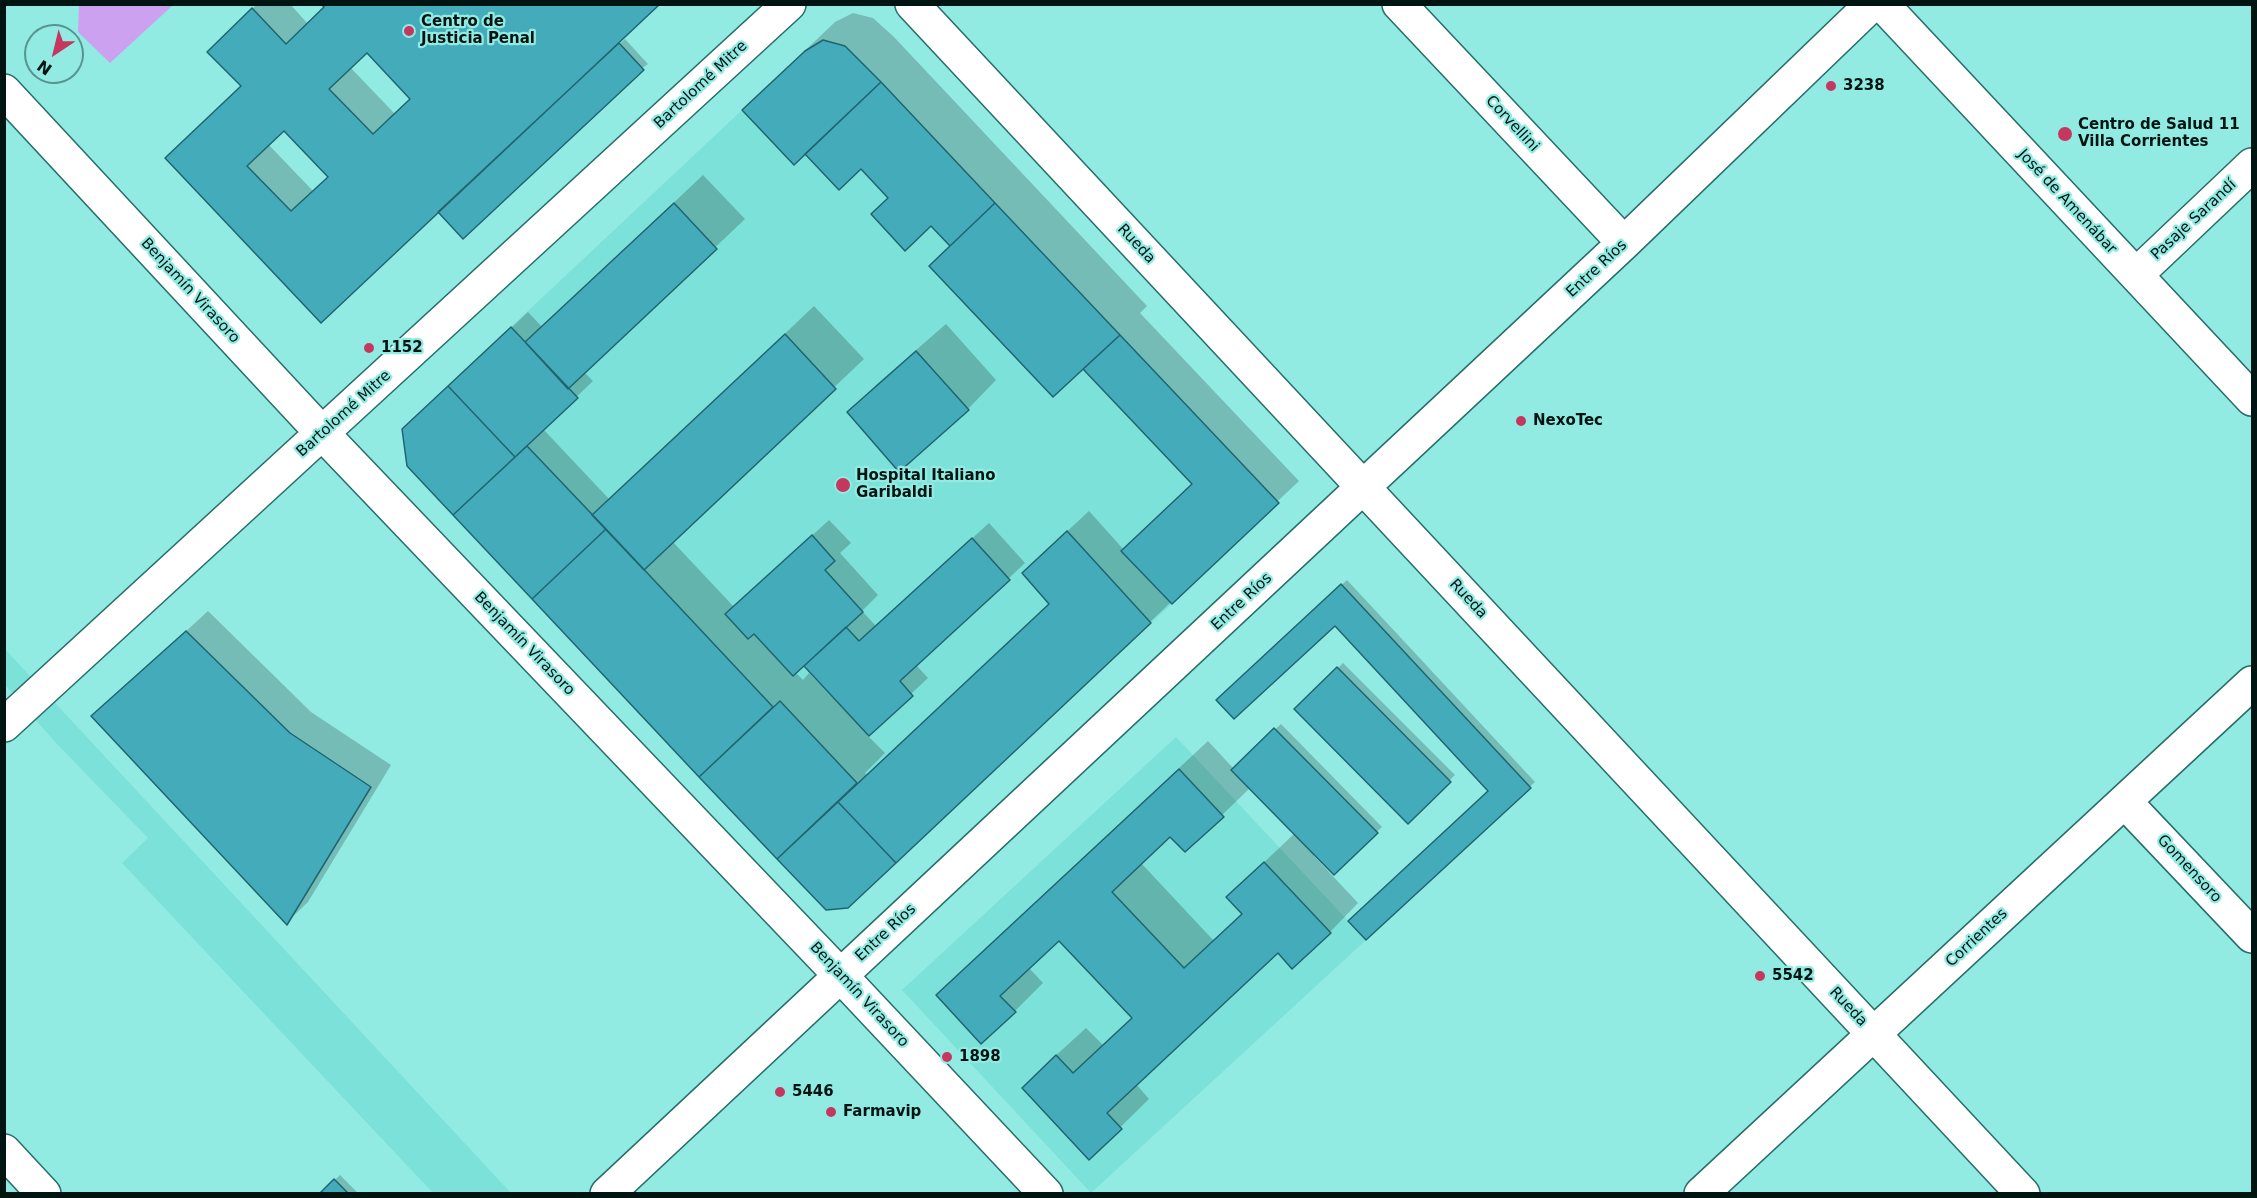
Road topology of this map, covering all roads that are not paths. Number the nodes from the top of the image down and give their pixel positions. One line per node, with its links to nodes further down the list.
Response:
1 (789, 4): 11 (street, Bartolomé Mitre)
2 (912, 4): 12 (street, Rueda)
3 (1399, 4): 8 (street, Corvellini)
4 (1872, 4): 8 (street, Entre Ríos)
5 (1882, 4): 9 (street, José de Amenábar)
6 (4, 91): 11 (street, Benjamín Virasoro)
7 (2253, 165): 9 (street, Pasaje Sarandí)
8 (1624, 243): 12 (street, Entre Ríos)
9 (2136, 275): 10 (street, José de Amenábar)
10 (2253, 399)
11 (322, 434): 14 (street, Bartolomé Mitre); 17 (street, Benjamín Virasoro)
12 (1364, 488): 17 (street, Entre Ríos); 18 (street, Rueda)
13 (2253, 683): 15 (street, Corrientes)
14 (4, 725)
15 (2125, 802): 16 (street, Gomensoro); 18 (street, Corrientes)
16 (2253, 936)
17 (840, 975): 21 (street, Entre Ríos); 22 (street, Benjamín Virasoro)
18 (1873, 1034): 23 (street, Corrientes); 24 (street, Rueda)
19 (4, 1151): 20 (street)
20 (44, 1194)
21 (607, 1194)
22 (1046, 1194)
23 (1701, 1194)
24 (2023, 1194)

